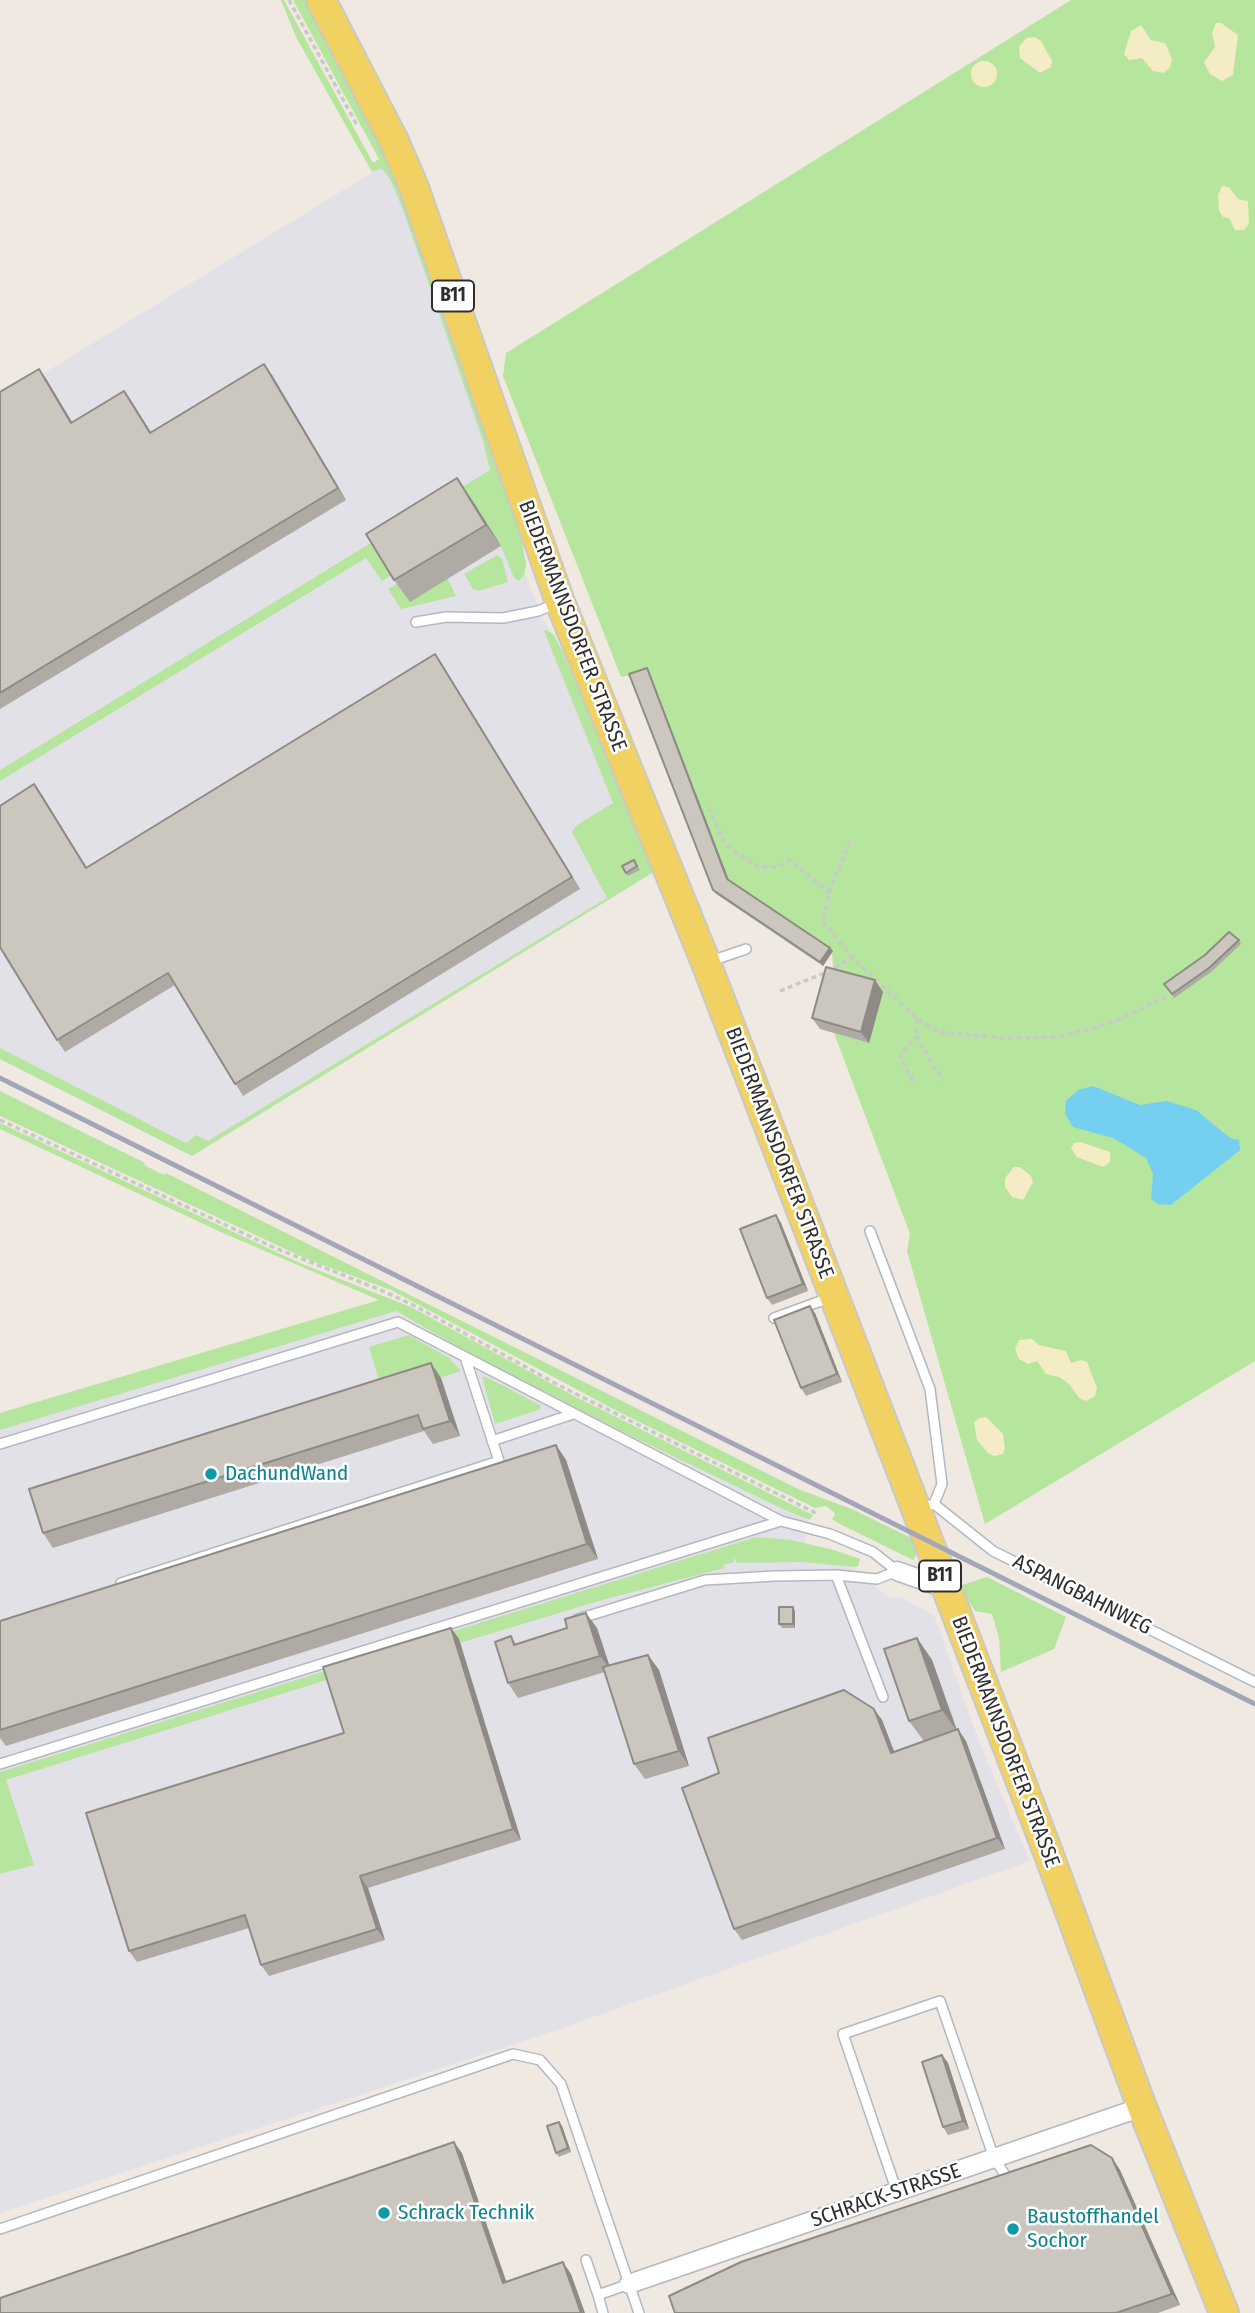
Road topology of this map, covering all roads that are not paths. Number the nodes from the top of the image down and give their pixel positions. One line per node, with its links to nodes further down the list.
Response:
1 (321, 0): 2 (main road, BIEDERMANNSDORFER STRASSE / B11)
2 (560, 602): 3 (lane); 5 (main road, BIEDERMANNSDORFER STRASSE / B11)
3 (416, 622)
4 (746, 949): 5 (lane)
5 (706, 963): 7 (main road, BIEDERMANNSDORFER STRASSE / B11)
6 (870, 1231): 13 (lane)
7 (834, 1296): 8 (lane); 13 (main road, BIEDERMANNSDORFER STRASSE / B11)
8 (774, 1318)
9 (465, 1357): 10 (lane); 11 (lane); 12 (lane)
10 (573, 1415): 11 (lane); 14 (lane)
11 (492, 1441): 17 (lane)
12 (0, 1444)
13 (925, 1507): 18 (main road, BIEDERMANNSDORFER STRASSE / B11); 20 (lane, ASPANGBAHNWEG)
14 (781, 1521): 15 (lane); 22 (lane)
15 (897, 1571): 16 (lane); 18 (street)
16 (836, 1575): 19 (lane); 21 (lane)
17 (105, 1588)
18 (945, 1588): 23 (main road, BIEDERMANNSDORFER STRASSE / B11)
19 (573, 1620)
20 (1255, 1682)
21 (883, 1696)
22 (0, 1764)
23 (1142, 2108): 24 (street, SCHRACK-STRASSE); 33 (main road, BIEDERMANNSDORFER STRASSE / B11)
24 (994, 2158): 25 (lane); 26 (street, SCHRACK-STRASSE); 26 (lane)
25 (1012, 2185)
26 (897, 2192): 29 (street, SCHRACK-STRASSE)
27 (0, 2229): 29 (lane)
28 (586, 2260): 30 (lane)
29 (629, 2284): 30 (lane); 32 (lane)
30 (598, 2295): 31 (lane)
31 (603, 2313)
32 (639, 2313)
33 (1224, 2313)

